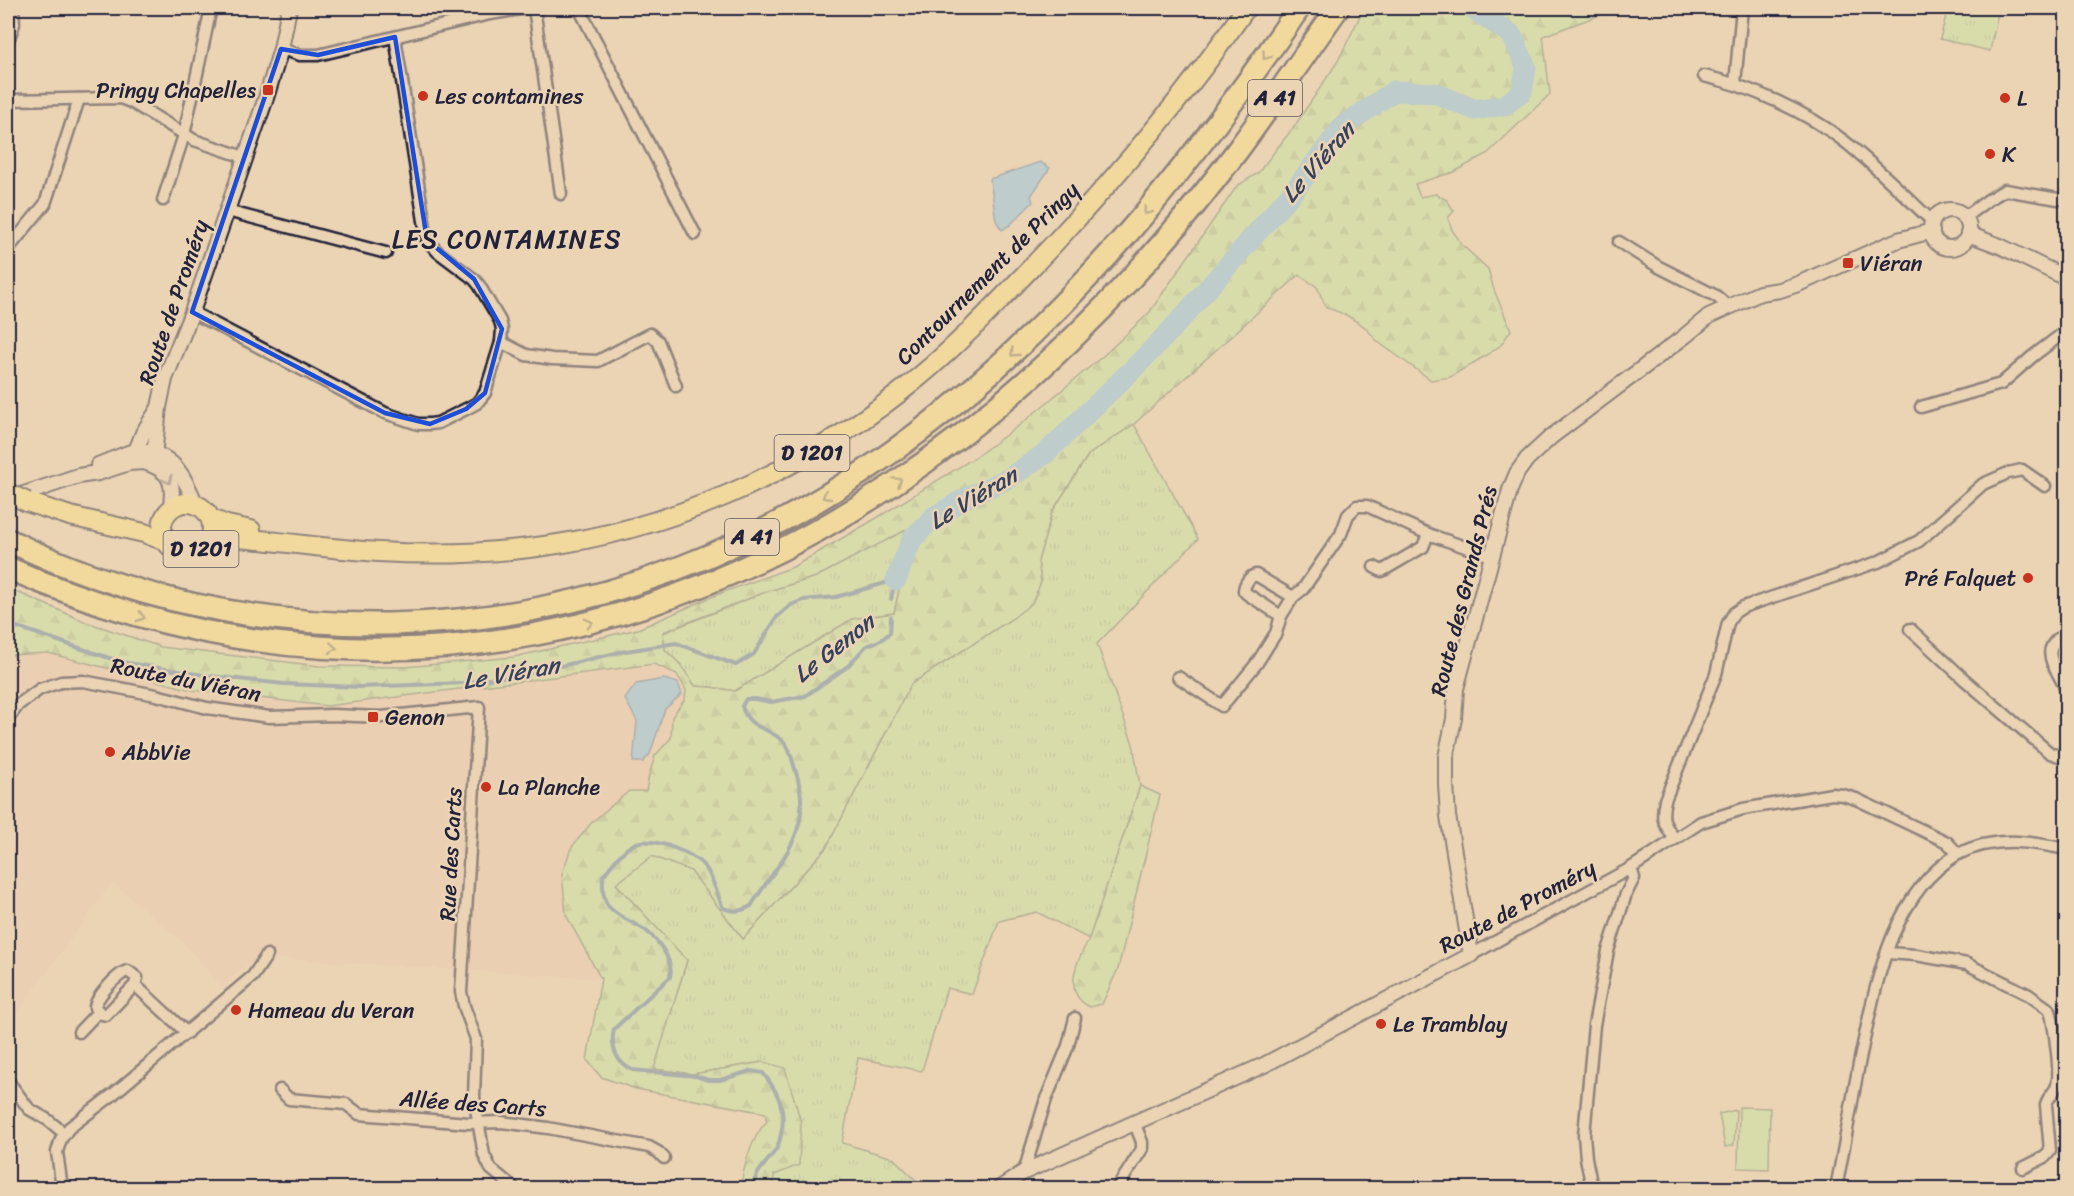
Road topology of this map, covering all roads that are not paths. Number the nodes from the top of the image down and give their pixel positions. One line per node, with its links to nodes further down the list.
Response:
1 (13, 8): 14 (street)
2 (210, 8): 21 (street)
3 (289, 8): 16 (street, Route de Proméry)
4 (527, 8): 13 (street)
5 (534, 8): 23 (street)
6 (579, 8): 29 (street)
7 (1234, 8): 47 (highway, Contournement de Pringy / D 1201)
8 (1246, 8): 52 (highway, Contournement de Pringy / D 1201)
9 (1299, 8): 50 (highway, A 41, one-way to 50)
10 (1333, 8): 15 (highway, A 41)
11 (1338, 8): 15 (highway)
12 (1742, 8): 18 (street)
13 (395, 38): 16 (street); 38 (street)
14 (8, 41)
15 (1312, 43): 55 (highway, A 41, one-way to 15)
16 (281, 49): 22 (street, Route de Proméry)
17 (1704, 76): 18 (street)
18 (1735, 84): 28 (street)
19 (8, 99): 20 (street)
20 (79, 99): 21 (street); 32 (street)
21 (184, 135): 22 (street); 25 (street)
22 (244, 157): 26 (street, Route de Proméry)
23 (561, 194)
24 (2067, 199): 27 (street)
25 (163, 200)
26 (227, 211): 33 (street, Route de Proméry); 36 (street, Route de Proméry)
27 (1965, 217): 28 (street); 30 (street)
28 (1932, 226): 30 (street); 35 (street, Route des Grands Prés)
29 (695, 234)
30 (1968, 234): 34 (street)
31 (1619, 242): 35 (street)
32 (8, 249)
33 (386, 252)
34 (2067, 278)
35 (1728, 307): 53 (street, Route des Grands Prés)
36 (192, 312): 38 (street); 41 (street, Route de Proméry)
37 (2067, 331): 40 (street)
38 (501, 342): 39 (street)
39 (676, 386)
40 (1921, 406)
41 (144, 455): 44 (street); 45 (street); 46 (street, one-way to 46)
42 (2045, 486): 65 (street)
43 (8, 492): 48 (highway, Contournement de Pringy / D 1201, bridge)
44 (8, 500)
45 (196, 505): 46 (highway, Contournement de Pringy / D 1201); 47 (highway, Contournement de Pringy / D 1201)
46 (168, 512): 48 (highway, Contournement de Pringy / D 1201); 51 (highway, D 1201)
47 (211, 519): 52 (highway, D 1201)
48 (84, 520): 51 (highway, Contournement de Pringy / D 1201)
49 (1428, 534): 53 (street); 54 (street); 56 (street)
50 (8, 540)
51 (165, 541): 52 (highway, Contournement de Pringy / D 1201)
52 (206, 545)
53 (1491, 556): 71 (street, Route des Grands Prés)
54 (1374, 567)
55 (8, 568)
56 (1293, 597): 57 (street); 57 (street)
57 (1281, 616): 60 (street)
58 (1910, 629): 64 (street)
59 (2067, 634): 61 (street)
60 (1178, 676)
61 (2067, 690)
62 (479, 707): 63 (street, Route du Viéran); 79 (street, Rue des Carts)
63 (8, 719)
64 (2067, 753)
65 (1674, 838): 67 (street, Route de Proméry); 68 (street, Route de Proméry)
66 (2067, 849): 67 (street)
67 (1958, 854): 69 (street)
68 (1631, 868): 71 (street, Route de Proméry); 89 (street)
69 (1887, 953): 83 (street); 90 (street)
70 (267, 955): 76 (street)
71 (1471, 955): 80 (street, Route de Proméry)
72 (135, 985): 73 (street); 73 (street); 76 (street)
73 (98, 1012): 75 (street)
74 (1075, 1018): 84 (street)
75 (79, 1032)
76 (186, 1033): 81 (street)
77 (8, 1081): 81 (street)
78 (280, 1090): 79 (street, Allée des Carts)
79 (479, 1122): 82 (street, Allée des Carts); 86 (street, Rue des Carts)
80 (1135, 1124): 84 (street, Route de Proméry); 88 (street)
81 (65, 1134): 85 (street)
82 (664, 1158)
83 (2023, 1168)
84 (1024, 1172): 87 (street, Route de Proméry)
85 (62, 1188)
86 (514, 1188)
87 (999, 1188)
88 (1118, 1188)
89 (1592, 1188)
90 (1836, 1188)

